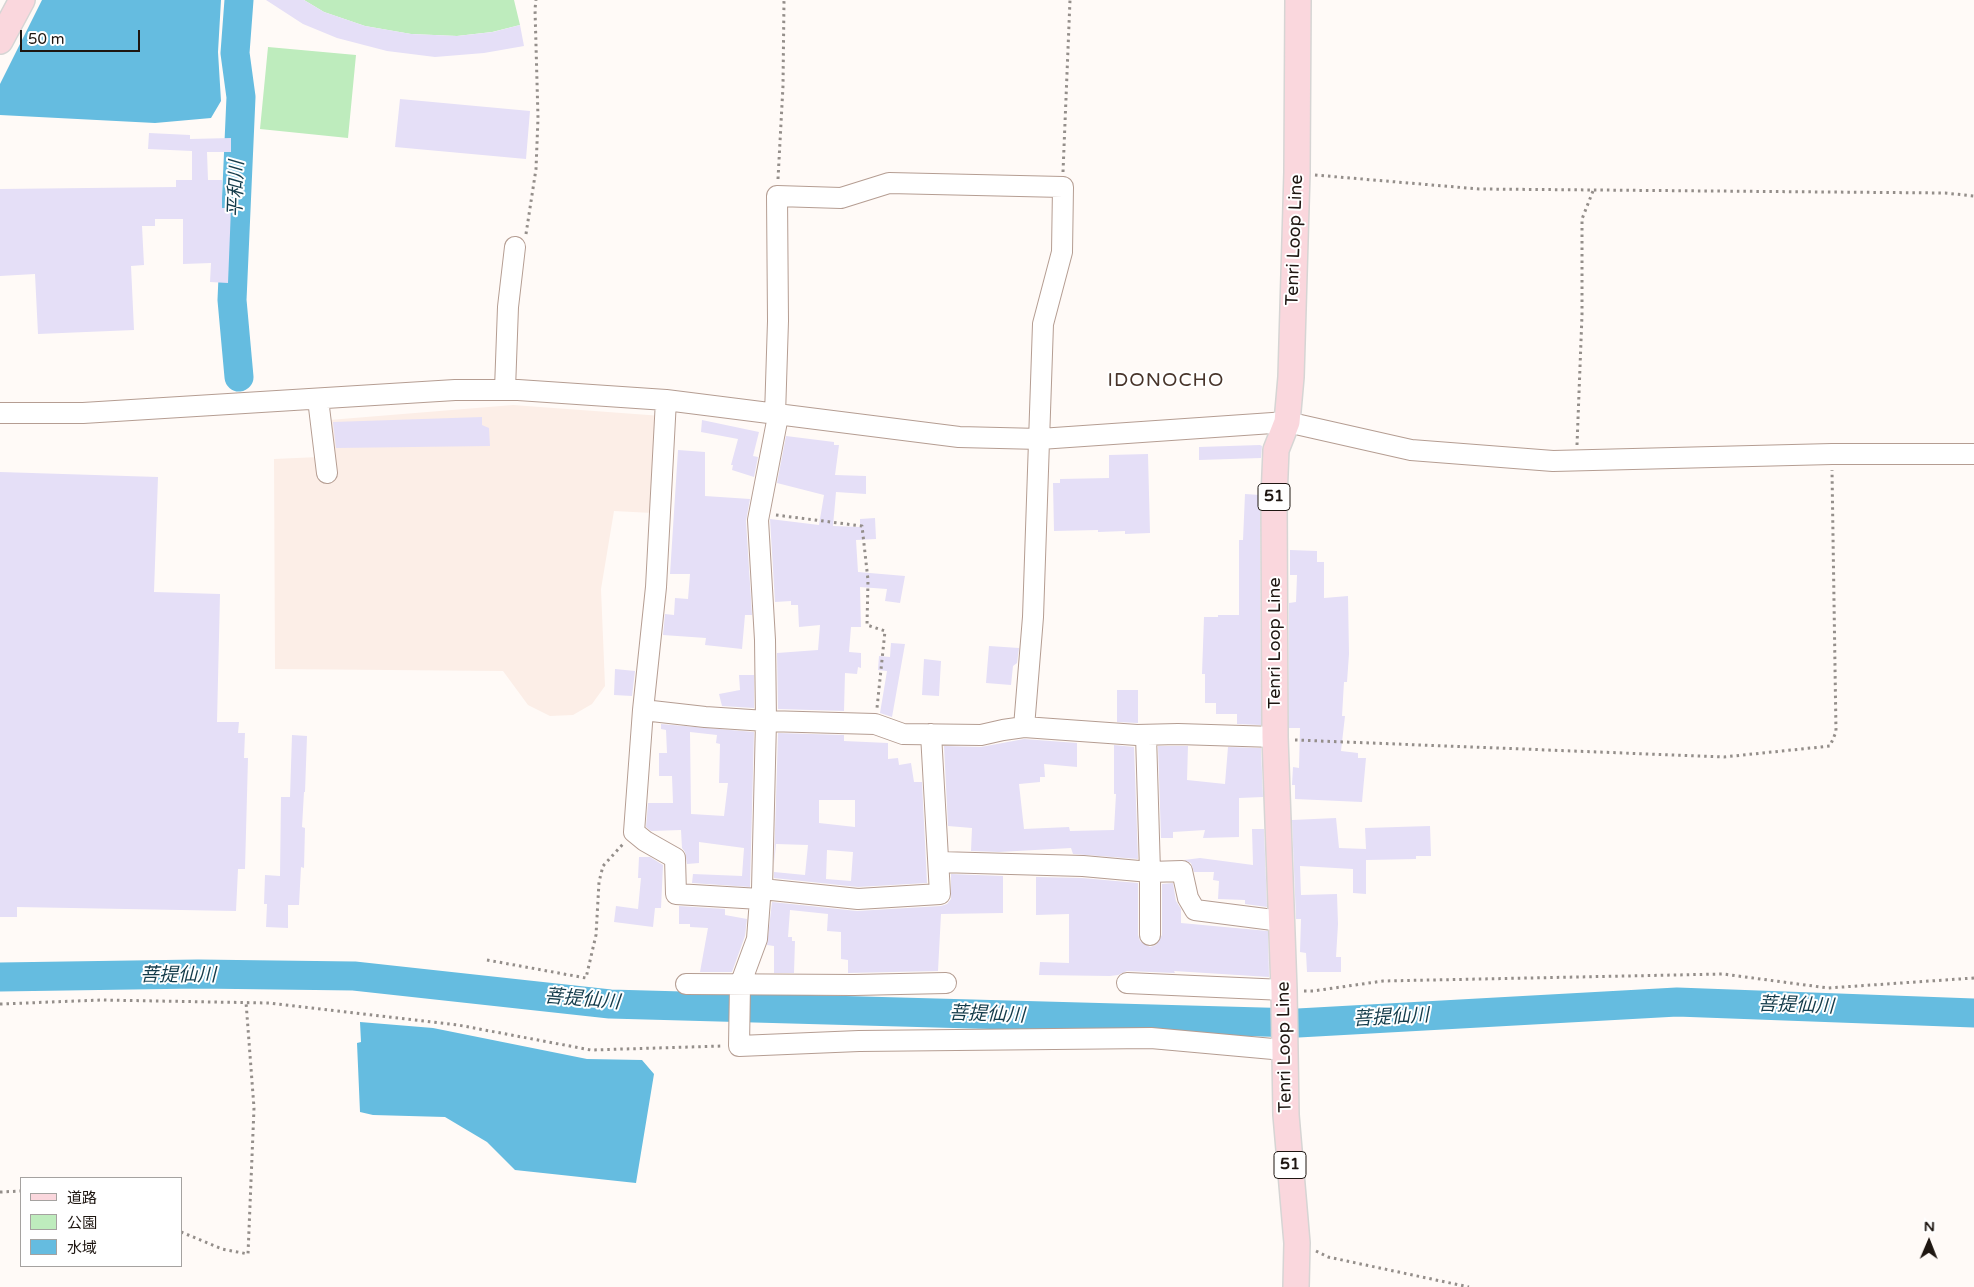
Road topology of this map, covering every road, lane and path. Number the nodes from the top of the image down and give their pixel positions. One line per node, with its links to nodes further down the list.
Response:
1 (22, 0): 6 (main road)
2 (536, 0): 12 (path)
3 (784, 0): 10 (path)
4 (1070, 0): 8 (path)
5 (1298, 0): 7 (main road, Tenri Loop Line / 51)
6 (0, 41)
7 (1297, 172): 9 (path); 18 (main road, Tenri Loop Line / 51)
8 (1063, 187): 10 (street); 19 (street)
9 (1593, 190): 11 (path); 22 (path)
10 (776, 196): 17 (street)
11 (1974, 196)
12 (521, 244): 13 (street)
13 (505, 390): 14 (street); 15 (street)
14 (318, 399): 16 (street); 23 (street)
15 (666, 400): 17 (street); 25 (street)
16 (0, 413)
17 (776, 415): 19 (street); 24 (street)
18 (1287, 422): 19 (street); 22 (street); 31 (main road, Tenri Loop Line / 51)
19 (1040, 438): 28 (street)
20 (1832, 454): 21 (street); 22 (street); 31 (path)
21 (1974, 454)
22 (1576, 460)
23 (327, 473)
24 (759, 513): 26 (street); 27 (path)
25 (643, 710): 26 (street); 32 (street)
26 (766, 721): 27 (street); 35 (street)
27 (875, 724): 29 (street)
28 (1024, 727): 29 (street); 30 (street)
29 (931, 734): 33 (street)
30 (1146, 735): 31 (street); 34 (street)
31 (1275, 738): 36 (main road, Tenri Loop Line / 51)
32 (634, 832): 35 (street); 38 (path)
33 (939, 862): 34 (street); 35 (street)
34 (1150, 872): 36 (street); 37 (street)
35 (761, 894): 43 (street)
36 (1281, 921): 44 (main road, Tenri Loop Line / 51)
37 (1150, 935)
38 (487, 960)
39 (1974, 978): 44 (path)
40 (946, 982): 43 (street)
41 (1127, 983): 44 (street)
42 (686, 984): 43 (street)
43 (739, 987): 47 (street)
44 (1283, 993): 48 (main road, Tenri Loop Line / 51)
45 (246, 1002): 46 (path); 47 (path); 51 (path)
46 (0, 1004)
47 (739, 1043): 48 (street)
48 (1284, 1046): 52 (main road, Tenri Loop Line / 51)
49 (20, 1191): 50 (path)
50 (0, 1192)
51 (182, 1232)
52 (1297, 1243): 53 (main road, Tenri Loop Line / 51); 54 (path)
53 (1296, 1287)
54 (1469, 1287)

